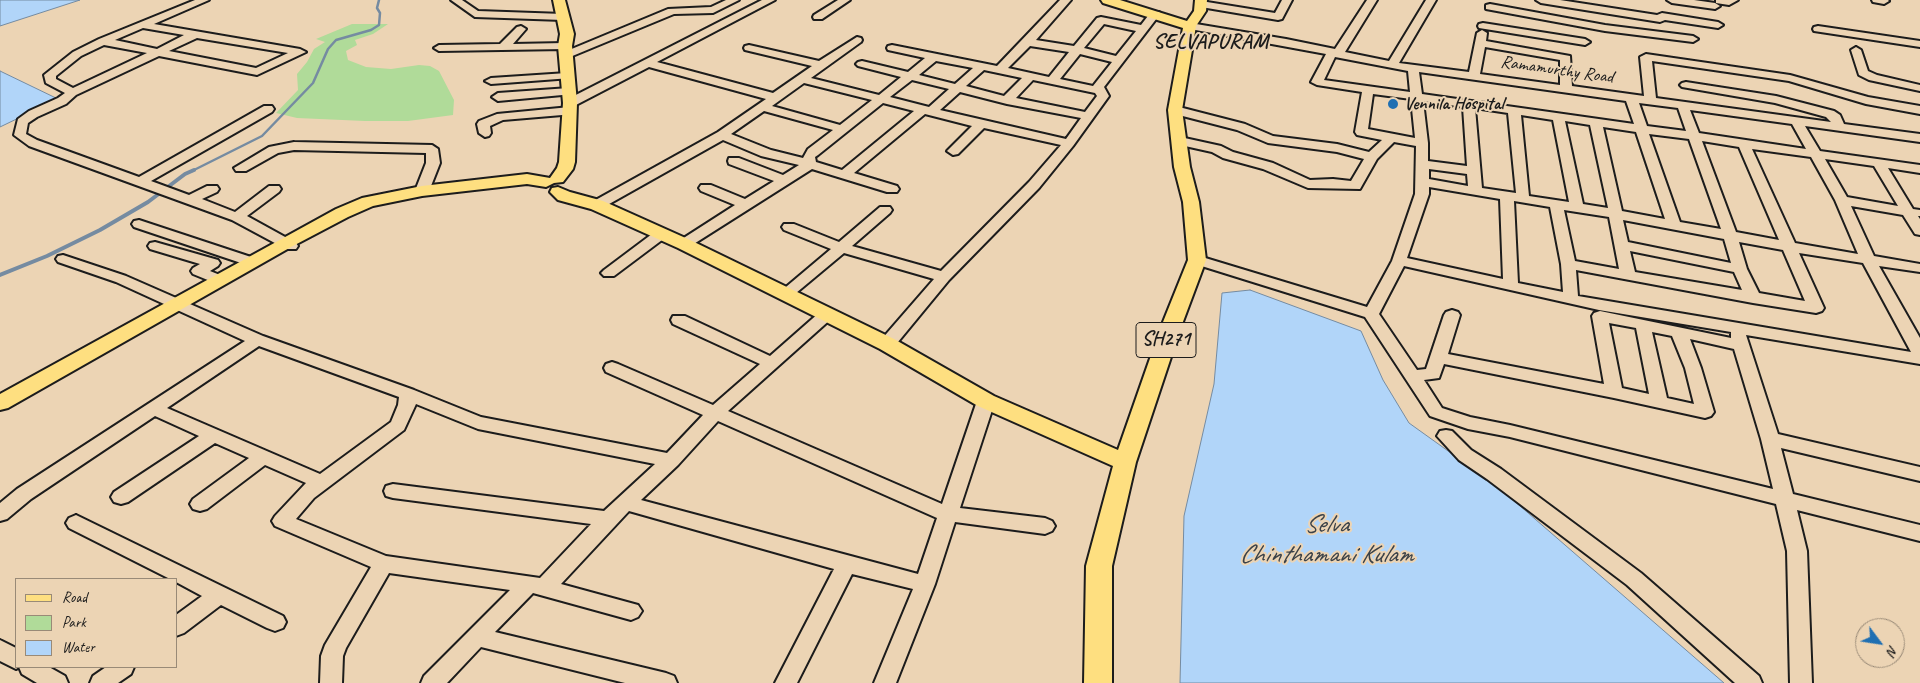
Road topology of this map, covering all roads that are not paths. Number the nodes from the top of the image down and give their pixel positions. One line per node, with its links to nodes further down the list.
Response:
1 (204, 0): 23 (street)
2 (456, 0): 20 (street)
3 (559, 0): 21 (main road)
4 (734, 0): 43 (street)
5 (770, 0): 48 (street)
6 (845, 0): 22 (street)
7 (1066, 0): 33 (street)
8 (1107, 0): 18 (main road)
9 (1287, 0): 19 (street)
10 (1372, 0): 45 (street)
11 (1431, 0): 52 (street)
12 (1541, 0): 17 (street)
13 (1672, 0): 15 (street)
14 (503, 2): 20 (street)
15 (1725, 2)
16 (1491, 4): 25 (street); 30 (street)
17 (1591, 4): 24 (street)
18 (1156, 14): 19 (main road); 27 (street)
19 (1194, 14): 45 (street, Ramamurthy Road); 83 (main road, SH271)
20 (489, 15): 21 (street)
21 (563, 16): 43 (main road)
22 (818, 17)
23 (142, 25): 29 (street); 31 (street)
24 (1718, 25)
25 (1483, 26): 34 (street); 35 (street)
26 (521, 29): 37 (street)
27 (1143, 29): 41 (street); 47 (street)
28 (1818, 29): 36 (street)
29 (196, 34): 44 (street); 44 (street)
30 (1693, 39)
31 (103, 40): 44 (street); 68 (street)
32 (857, 40): 50 (street)
33 (1028, 42): 41 (street); 54 (street)
34 (1585, 42)
35 (1480, 44): 55 (street); 64 (street)
36 (1920, 44)
37 (503, 47): 38 (street); 43 (street)
38 (439, 48)
39 (749, 48): 50 (street)
40 (892, 48): 46 (street)
41 (1076, 50): 47 (street); 61 (street)
42 (1856, 50): 65 (street)
43 (565, 51): 56 (main road)
44 (159, 52): 68 (street)
45 (1335, 53): 52 (street, Ramamurthy Road); 66 (street)
46 (934, 57): 51 (street); 58 (street)
47 (1118, 60): 67 (street)
48 (646, 63): 71 (street); 76 (street)
49 (862, 64): 58 (street)
50 (821, 65): 59 (street)
51 (982, 66): 54 (street); 63 (street)
52 (1392, 66): 53 (street, Ramamurthy Road)
53 (1413, 68): 55 (street, Ramamurthy Road); 69 (street)
54 (1000, 70): 57 (street)
55 (1474, 75): 64 (street, Ramamurthy Road)
56 (568, 76): 60 (street); 76 (main road)
57 (1031, 76): 61 (street); 74 (street)
58 (909, 77): 63 (street); 73 (street)
59 (802, 79): 71 (street); 73 (street)
60 (491, 81)
61 (1052, 81): 67 (street)
62 (1686, 85): 91 (street)
63 (957, 88): 74 (street); 82 (street)
64 (1566, 88): 72 (street, Ramamurthy Road)
65 (1920, 88)
66 (1368, 89): 69 (street); 96 (street)
67 (1098, 90): 85 (street)
68 (72, 93): 113 (street)
69 (1416, 96): 77 (street); 101 (street)
70 (498, 97): 76 (street)
71 (777, 98): 79 (street)
72 (1631, 98): 75 (street, Ramamurthy Road); 90 (street)
73 (882, 99): 82 (street); 92 (street)
74 (1007, 100): 85 (street)
75 (1650, 101): 78 (street, Ramamurthy Road); 84 (street)
76 (570, 102): 93 (street); 116 (main road)
77 (1469, 103): 81 (street); 111 (street)
78 (1682, 106): 88 (street, Ramamurthy Road); 95 (street)
79 (763, 107): 92 (street); 94 (street)
80 (268, 109): 113 (street)
81 (1514, 109): 86 (street); 125 (street)
82 (927, 110): 89 (street); 112 (street)
83 (1176, 110): 98 (main road, SH271); 104 (street)
84 (1920, 110)
85 (1087, 116): 100 (street)
86 (1558, 116): 87 (street); 130 (street)
87 (1595, 121): 90 (street); 133 (street)
88 (1797, 122): 91 (street, Ramamurthy Road); 103 (street)
89 (981, 124): 100 (street); 102 (street)
90 (1642, 128): 95 (street); 136 (street)
91 (1840, 128): 97 (street, Ramamurthy Road)
92 (841, 129): 107 (street)
93 (485, 133)
94 (722, 135): 107 (street); 127 (street)
95 (1692, 136): 99 (street); 140 (street)
96 (1391, 138): 101 (street); 104 (street)
97 (1920, 138)
98 (1180, 141): 104 (street); 148 (main road, SH271)
99 (1743, 142): 103 (street); 146 (street)
100 (1070, 143): 157 (street)
101 (1422, 144): 108 (street)
102 (953, 151)
103 (1814, 152): 106 (street); 126 (street)
104 (1372, 156)
105 (734, 161): 114 (street)
106 (1878, 162): 110 (street); 132 (street)
107 (809, 163): 112 (street); 114 (street)
108 (1422, 164): 111 (street); 115 (street)
109 (241, 168): 121 (street)
110 (1920, 169)
111 (1473, 171): 122 (street)
112 (844, 174): 120 (street)
113 (142, 181): 124 (street)
114 (785, 181): 129 (street)
115 (1422, 182): 122 (street); 150 (street)
116 (553, 185): 121 (main road); 127 (main road); 142 (main road)
117 (706, 188): 129 (street)
118 (212, 189): 124 (street)
119 (274, 189): 134 (street)
120 (892, 189)
121 (422, 191): 142 (main road)
122 (1475, 191): 123 (street)
123 (1506, 196): 125 (street); 159 (street)
124 (192, 199): 134 (street)
125 (1523, 199): 128 (street)
126 (1842, 200): 132 (street); 149 (street)
127 (591, 203): 139 (main road)
128 (1556, 204): 130 (street); 152 (street)
129 (746, 205): 141 (street)
130 (1577, 208): 133 (street)
131 (885, 210): 145 (street)
132 (1914, 213): 138 (street)
133 (1615, 214): 136 (street); 143 (street)
134 (237, 217): 142 (street)
135 (139, 224): 151 (street)
136 (1674, 226): 140 (street)
137 (789, 227): 145 (street)
138 (1920, 231)
139 (661, 234): 141 (main road); 155 (street)
140 (1730, 235): 146 (street); 154 (street)
141 (684, 244): 160 (main road)
142 (288, 245): 151 (main road); 163 (main road)
143 (1623, 245): 154 (street); 156 (street)
144 (154, 246): 158 (street)
145 (840, 247): 157 (street); 160 (street)
146 (1791, 247): 149 (street); 161 (street)
147 (63, 258): 163 (street)
148 (1197, 260): 165 (street); 193 (main road, SH271)
149 (1868, 260): 153 (street); 174 (street)
150 (1399, 261): 159 (street); 165 (street)
151 (252, 262): 158 (main road)
152 (1568, 264): 156 (street); 162 (street)
153 (1920, 268)
154 (1740, 269): 161 (street)
155 (609, 273)
156 (1628, 275): 161 (street)
157 (944, 277): 173 (street)
158 (220, 280): 163 (main road)
159 (1511, 286): 162 (street)
160 (785, 295): 166 (main road)
161 (1753, 298)
162 (1571, 299): 164 (street)
163 (181, 304): 172 (street); 184 (main road); 186 (main road)
164 (1599, 311): 169 (street); 171 (street); 180 (street)
165 (1371, 314): 179 (street)
166 (826, 315): 173 (main road); 177 (street)
167 (1452, 315): 175 (street)
168 (680, 320): 177 (street)
169 (1643, 325): 170 (street); 183 (street)
170 (1679, 332): 171 (street); 183 (street)
171 (1739, 337): 176 (street); 190 (street)
172 (257, 340): 181 (street); 185 (street)
173 (887, 344): 182 (main road)
174 (1920, 353)
175 (1439, 358): 179 (street); 180 (street)
176 (1920, 359)
177 (771, 363): 187 (street)
178 (612, 368): 187 (street)
179 (1411, 376): 198 (street)
180 (1614, 392): 183 (street)
181 (408, 394): 192 (street); 195 (street)
182 (986, 400): 193 (main road); 202 (street)
183 (1659, 401)
184 (0, 403)
185 (152, 408): 188 (street); 201 (street)
186 (0, 410)
187 (714, 414): 192 (street); 202 (street)
188 (213, 435): 191 (street); 197 (street)
189 (1446, 436): 228 (street)
190 (1770, 439): 194 (street); 198 (street)
191 (263, 457): 195 (street); 200 (street)
192 (672, 460): 199 (street)
193 (1125, 462): 227 (main road, SH271)
194 (1920, 474)
195 (321, 482): 207 (street)
196 (393, 491): 203 (street)
197 (121, 498)
198 (1785, 499): 206 (street); 229 (street)
199 (625, 503): 203 (street); 208 (street)
200 (200, 504)
201 (0, 514)
202 (947, 514): 205 (street); 209 (street)
203 (608, 519): 210 (street)
204 (76, 523): 211 (street)
205 (1045, 526)
206 (1920, 533)
207 (384, 564): 210 (street); 222 (street)
208 (847, 564): 209 (street); 225 (street)
209 (925, 584): 226 (street)
210 (537, 586): 212 (street); 215 (street)
211 (219, 595): 213 (street); 214 (street)
212 (631, 611)
213 (275, 622)
214 (178, 626)
215 (476, 637): 223 (street); 224 (street)
216 (0, 649): 217 (street)
217 (15, 658)
218 (32, 668): 220 (street)
219 (122, 668): 221 (street)
220 (57, 683)
221 (101, 683)
222 (331, 683)
223 (432, 683)
224 (666, 683)
225 (786, 683)
226 (885, 683)
227 (1098, 683)
228 (1751, 683)
229 (1801, 683)

